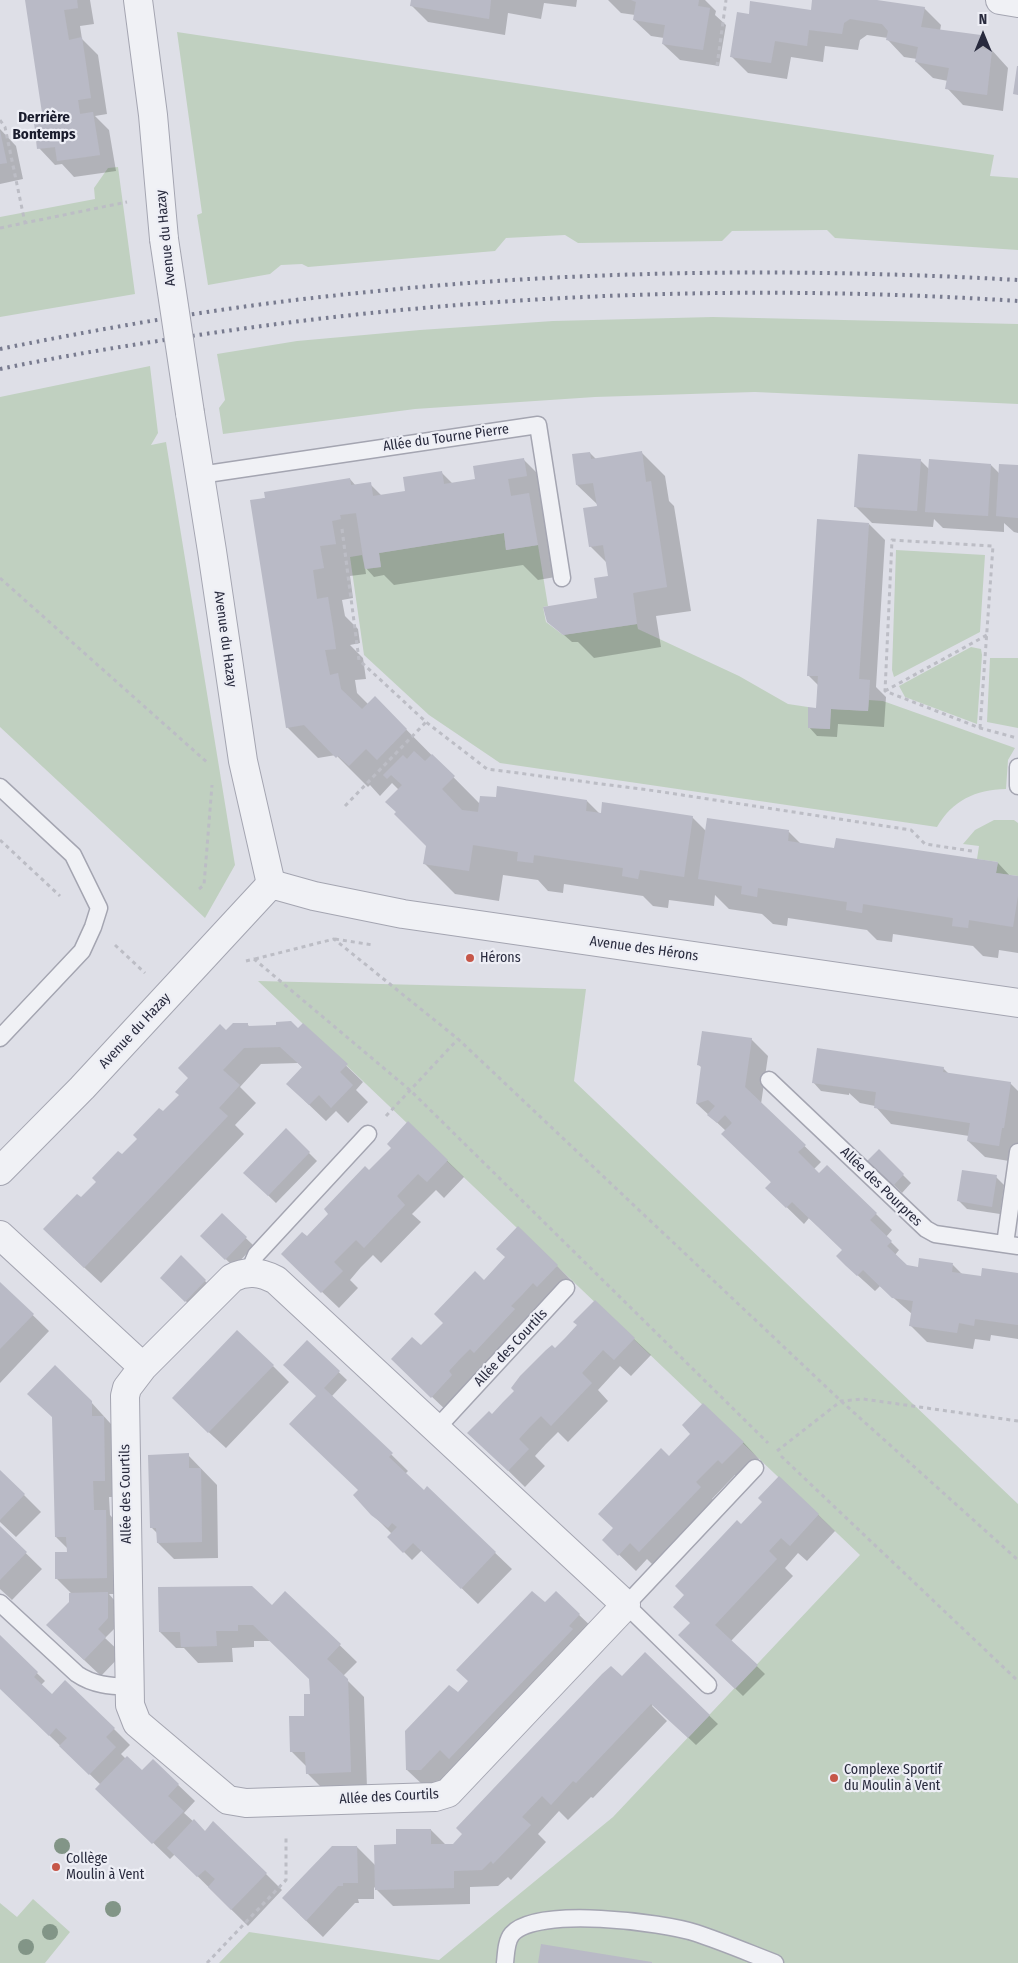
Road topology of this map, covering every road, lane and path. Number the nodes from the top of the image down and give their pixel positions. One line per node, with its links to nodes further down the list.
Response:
1 (138, 0): 7 (street, Avenue du Hazay)
2 (726, 0): 5 (path)
3 (1000, 0): 4 (street)
4 (1018, 3)
5 (717, 66)
6 (0, 120): 8 (path)
7 (161, 195): 8 (path); 10 (street, Avenue du Hazay, bridge)
8 (25, 223): 9 (path)
9 (0, 228)
10 (200, 475): 13 (lane, Allée du Tourne Pierre); 26 (street, Avenue du Hazay)
11 (342, 529): 16 (path)
12 (0, 578): 20 (path)
13 (562, 578)
14 (987, 635): 15 (path); 15 (path); 17 (path)
15 (885, 691): 17 (path)
16 (426, 722): 24 (path); 25 (path)
17 (980, 728): 18 (path)
18 (1018, 738)
19 (1018, 767): 22 (lane)
20 (214, 768)
21 (213, 778): 27 (path)
22 (1018, 786)
23 (0, 787): 33 (lane)
24 (345, 806)
25 (972, 851)
26 (271, 884): 32 (street, Avenue des Hérons); 39 (street, Avenue du Hazay)
27 (199, 889)
28 (334, 939): 29 (path); 30 (path); 34 (path)
29 (380, 946)
30 (254, 959): 31 (path); 36 (path)
31 (242, 962)
32 (1018, 1003)
33 (0, 1038)
34 (458, 1040): 36 (path); 45 (path)
35 (769, 1080): 41 (lane, Allée des Pourpres)
36 (412, 1091): 37 (path); 48 (path)
37 (368, 1134): 42 (lane)
38 (1018, 1152): 41 (lane)
39 (0, 1171)
40 (0, 1236): 44 (street)
41 (1011, 1245)
42 (253, 1272): 44 (street, Allée des Courtils); 47 (street)
43 (566, 1288): 47 (lane, Allée des Courtils)
44 (143, 1367): 55 (street, Allée des Courtils)
45 (841, 1401): 46 (path); 48 (path); 50 (path)
46 (1018, 1420)
47 (436, 1429): 52 (street)
48 (776, 1452): 49 (path); 53 (path)
49 (755, 1468): 52 (lane, Allée des Courtils)
50 (1018, 1560)
51 (0, 1603): 55 (lane)
52 (626, 1605): 54 (lane); 56 (street, Allée des Courtils)
53 (1018, 1681)
54 (708, 1686)
55 (129, 1687): 56 (street, Allée des Courtils)
56 (285, 1802): 57 (path)
57 (207, 1963)
58 (505, 1963): 59 (lane)
59 (775, 1963)

